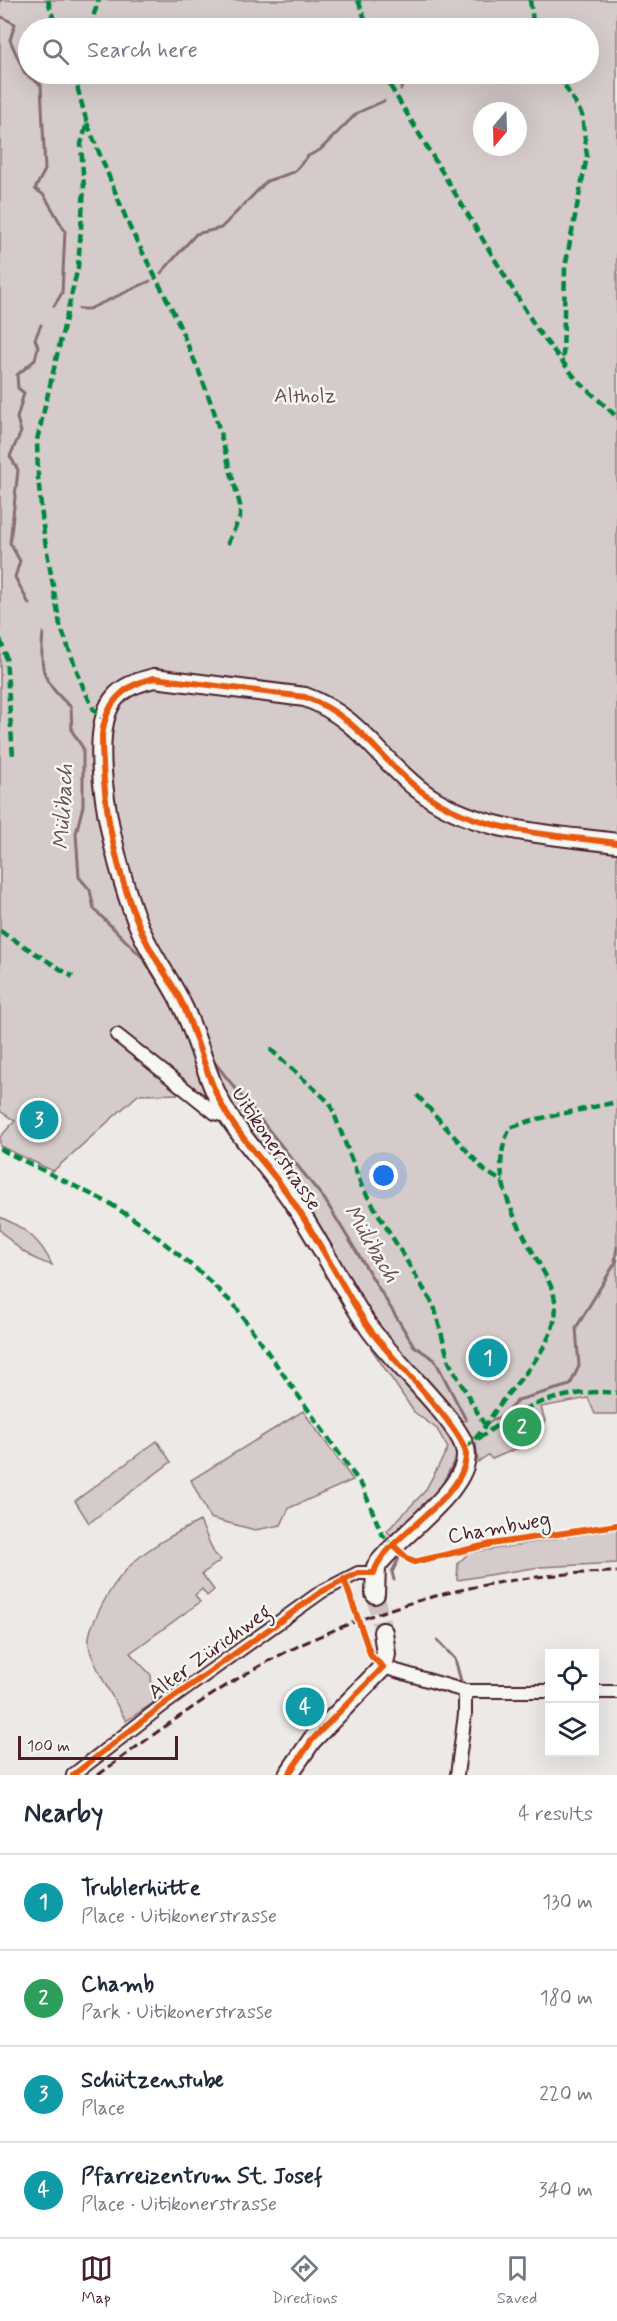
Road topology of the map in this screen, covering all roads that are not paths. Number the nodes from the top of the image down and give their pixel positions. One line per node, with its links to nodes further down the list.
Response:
1 (617, 843): 3 (street, Uitikonerstrasse)
2 (117, 1035): 3 (street)
3 (228, 1117): 4 (street, Uitikonerstrasse)
4 (375, 1573): 5 (street); 12 (street, Alter Zürichweg)
5 (375, 1594)
6 (383, 1632): 7 (street)
7 (383, 1667): 8 (street); 13 (street)
8 (465, 1691): 9 (street); 14 (street)
9 (545, 1692)
10 (599, 1692): 11 (street)
11 (617, 1692)
12 (73, 1775)
13 (288, 1775)
14 (457, 1775)

